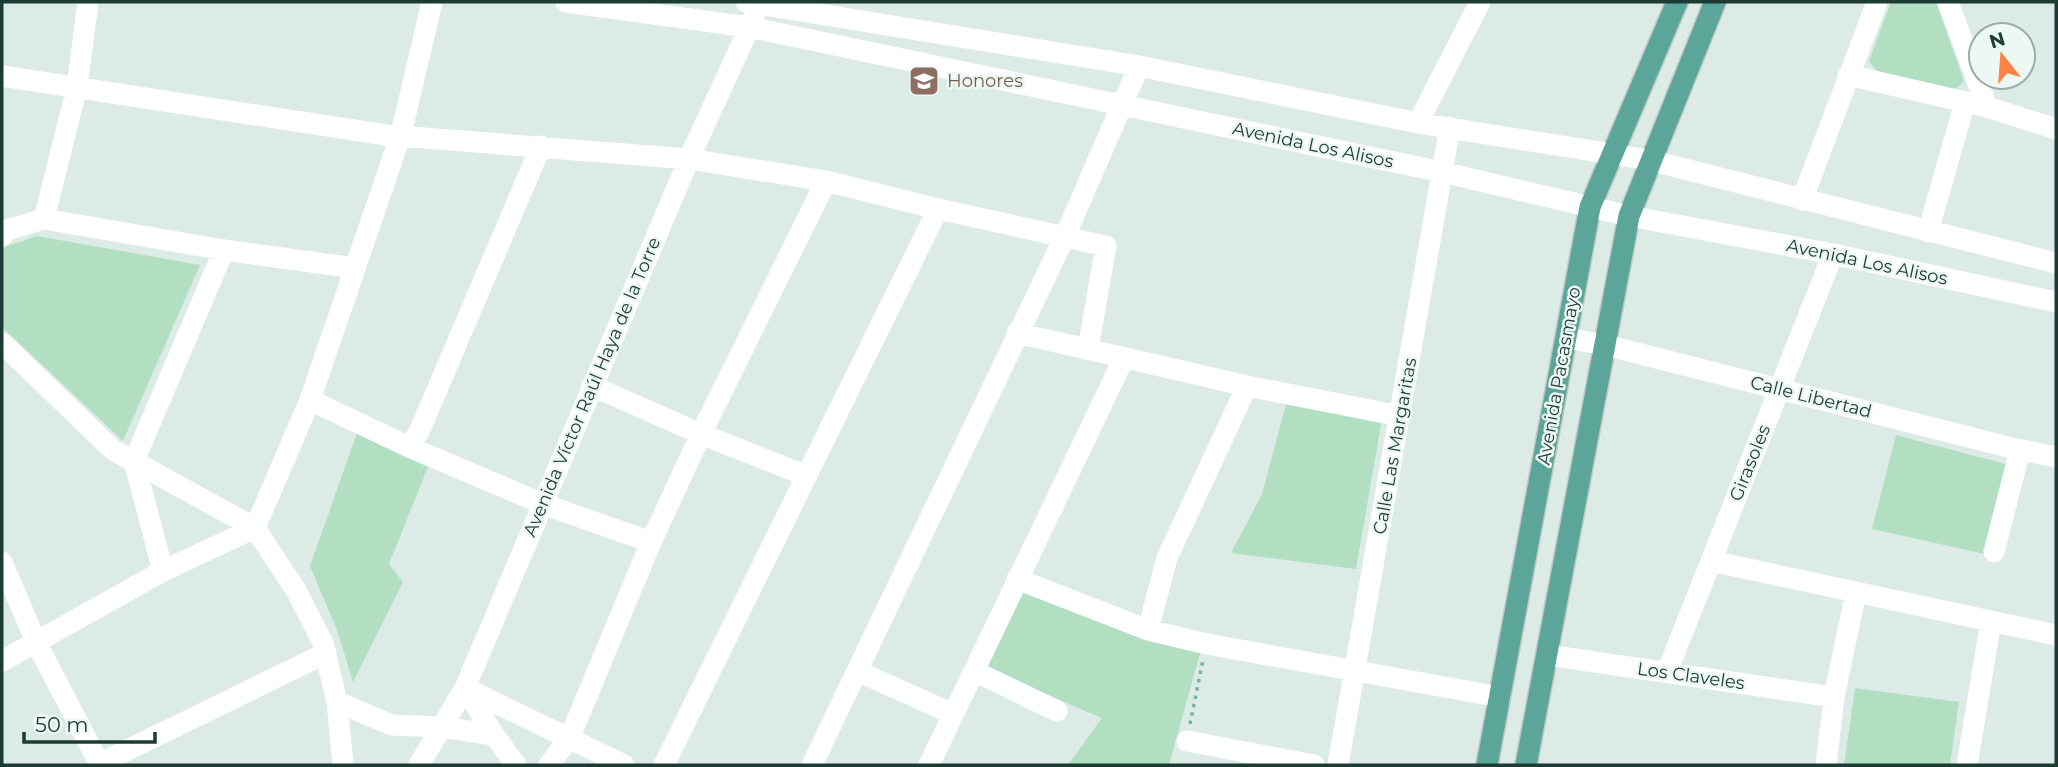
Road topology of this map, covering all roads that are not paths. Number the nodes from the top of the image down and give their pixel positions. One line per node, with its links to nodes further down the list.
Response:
1 (88, 2): 14 (street)
2 (432, 2): 21 (street)
3 (566, 2): 10 (street, Avenida Los Alisos)
4 (755, 2): 10 (street, Avenida Víctor Raúl Haya de la Torre); 11 (street)
5 (1480, 2): 18 (street)
6 (1677, 2): 23 (main road, Avenida Pacasmayo)
7 (1715, 2): 25 (main road)
8 (1877, 2): 12 (street)
9 (1948, 2): 17 (street)
10 (749, 27): 16 (street, Avenida Los Alisos); 24 (street, Avenida Víctor Raúl Haya de la Torre)
11 (1139, 66): 16 (street); 18 (street)
12 (1848, 75): 15 (street); 28 (street)
13 (2, 76): 14 (street)
14 (77, 87): 21 (street); 32 (street)
15 (1965, 102): 17 (street); 33 (street)
16 (1122, 105): 26 (street, Avenida Los Alisos); 35 (street)
17 (1987, 107): 20 (street)
18 (1418, 123): 19 (street)
19 (1450, 127): 23 (street); 26 (street, Calle Las Margaritas)
20 (2056, 129)
21 (401, 134): 22 (street); 39 (street)
22 (541, 146): 24 (street); 53 (street)
23 (1612, 153): 25 (street); 29 (main road, Avenida Pacasmayo)
24 (689, 159): 27 (street); 47 (street, Avenida Víctor Raúl Haya de la Torre)
25 (1649, 160): 28 (street); 31 (main road)
26 (1442, 172): 29 (street, Avenida Los Alisos); 51 (street, Calle Las Margaritas)
27 (826, 181): 30 (street); 52 (street)
28 (1802, 200): 33 (street)
29 (1590, 206): 31 (street, Avenida Los Alisos); 42 (main road, Avenida Pacasmayo)
30 (938, 209): 35 (street); 57 (street)
31 (1629, 216): 37 (street, Avenida Los Alisos); 44 (main road)
32 (44, 219): 34 (street); 36 (street)
33 (1928, 232): 38 (street)
34 (2, 236)
35 (1065, 236): 41 (street); 45 (street)
36 (224, 250): 39 (street); 56 (street)
37 (1833, 254): 40 (street, Avenida Los Alisos); 49 (street, Girasoles)
38 (2056, 263)
39 (355, 268): 50 (street)
40 (2056, 302)
41 (1017, 333): 45 (street); 75 (street)
42 (1566, 338): 44 (street, Calle Libertad); 79 (main road, Avenida Pacasmayo)
43 (2, 343): 56 (street)
44 (1605, 345): 49 (street, Calle Libertad); 72 (main road)
45 (1088, 349): 46 (street)
46 (1124, 358): 48 (street); 65 (street)
47 (592, 386): 52 (street); 58 (street, Avenida Víctor Raúl Haya de la Torre)
48 (1247, 386): 51 (street); 68 (street)
49 (1780, 389): 54 (street, Calle Libertad); 62 (street, Girasoles)
50 (310, 400): 53 (street); 59 (street)
51 (1400, 416): 74 (street, Calle Las Margaritas)
52 (701, 434): 57 (street); 60 (street)
53 (409, 447): 58 (street)
54 (2020, 450): 55 (street, Calle Libertad); 61 (street)
55 (2056, 457)
56 (134, 461): 59 (street); 64 (street)
57 (807, 476): 94 (street)
58 (543, 504): 60 (street); 78 (street, Avenida Víctor Raúl Haya de la Torre)
59 (255, 528): 64 (street); 71 (street)
60 (651, 542): 86 (street)
61 (1994, 552)
62 (1711, 561): 66 (street); 77 (street, Girasoles)
63 (2, 562): 70 (street)
64 (163, 571): 70 (street)
65 (1017, 579): 68 (street); 76 (street)
66 (1856, 592): 67 (street); 80 (street)
67 (1991, 621): 69 (street); 102 (street)
68 (1148, 630): 74 (street)
69 (2056, 635)
70 (37, 644): 73 (street); 88 (street)
71 (326, 653): 81 (street); 88 (street)
72 (1547, 655): 77 (street, Los Claveles); 100 (main road)
73 (2, 661)
74 (1356, 670): 79 (street); 98 (street, Calle Las Margaritas)
75 (857, 671): 83 (street); 95 (street)
76 (974, 671): 82 (street); 83 (street)
77 (1667, 673): 80 (street, Los Claveles)
78 (465, 688): 84 (street, Avenida Víctor Raúl Haya de la Torre); 85 (street); 86 (street)
79 (1500, 697): 99 (main road, Avenida Pacasmayo)
80 (1834, 697): 101 (street)
81 (337, 702): 84 (street); 89 (street)
82 (1057, 711)
83 (953, 714): 96 (street)
84 (442, 727): 85 (street); 90 (street, Avenida Víctor Raúl Haya de la Torre)
85 (494, 734): 91 (street)
86 (570, 737): 92 (street); 93 (street)
87 (1187, 741): 97 (street)
88 (100, 765)
89 (343, 765)
90 (419, 765)
91 (516, 765)
92 (549, 765)
93 (624, 765)
94 (664, 765)
95 (812, 765)
96 (929, 765)
97 (1314, 765)
98 (1338, 765)
99 (1487, 765)
100 (1526, 765)
101 (1826, 765)
102 (1967, 765)

